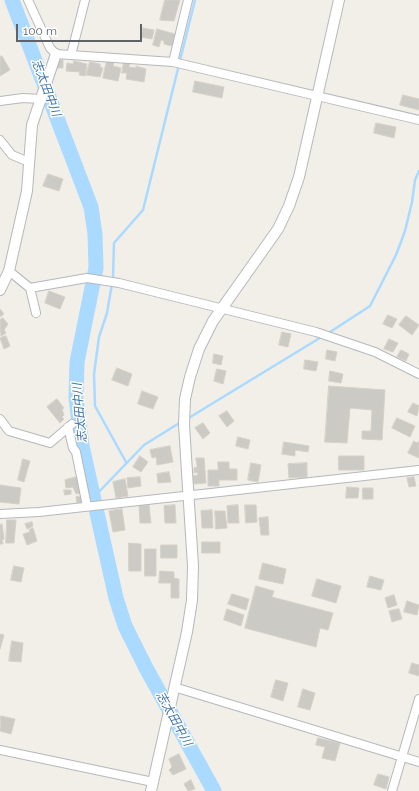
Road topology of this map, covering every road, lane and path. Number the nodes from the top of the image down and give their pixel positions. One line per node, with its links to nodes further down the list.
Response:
1 (28, 0): 5 (street)
2 (85, 0): 6 (street)
3 (188, 0): 7 (street)
4 (339, 0): 8 (street)
5 (56, 54): 6 (street); 9 (street)
6 (72, 55): 7 (street)
7 (172, 62): 8 (street)
8 (317, 95): 11 (street); 17 (street)
9 (40, 98): 10 (street); 13 (street)
10 (0, 100)
11 (419, 120)
12 (0, 140): 13 (street)
13 (29, 162): 14 (street)
14 (9, 271): 15 (street); 16 (street)
15 (30, 288): 17 (street); 18 (street)
16 (0, 290)
17 (220, 309): 19 (street); 22 (street)
18 (36, 313)
19 (419, 374)
20 (0, 419): 23 (street)
21 (419, 470): 22 (street)
22 (187, 495): 23 (street); 25 (street)
23 (89, 506): 24 (street)
24 (0, 514)
25 (174, 687): 28 (street); 30 (street)
26 (419, 699): 28 (street)
27 (0, 750): 30 (street)
28 (403, 757): 29 (street); 31 (street)
29 (419, 762)
30 (152, 786)
31 (392, 791)

